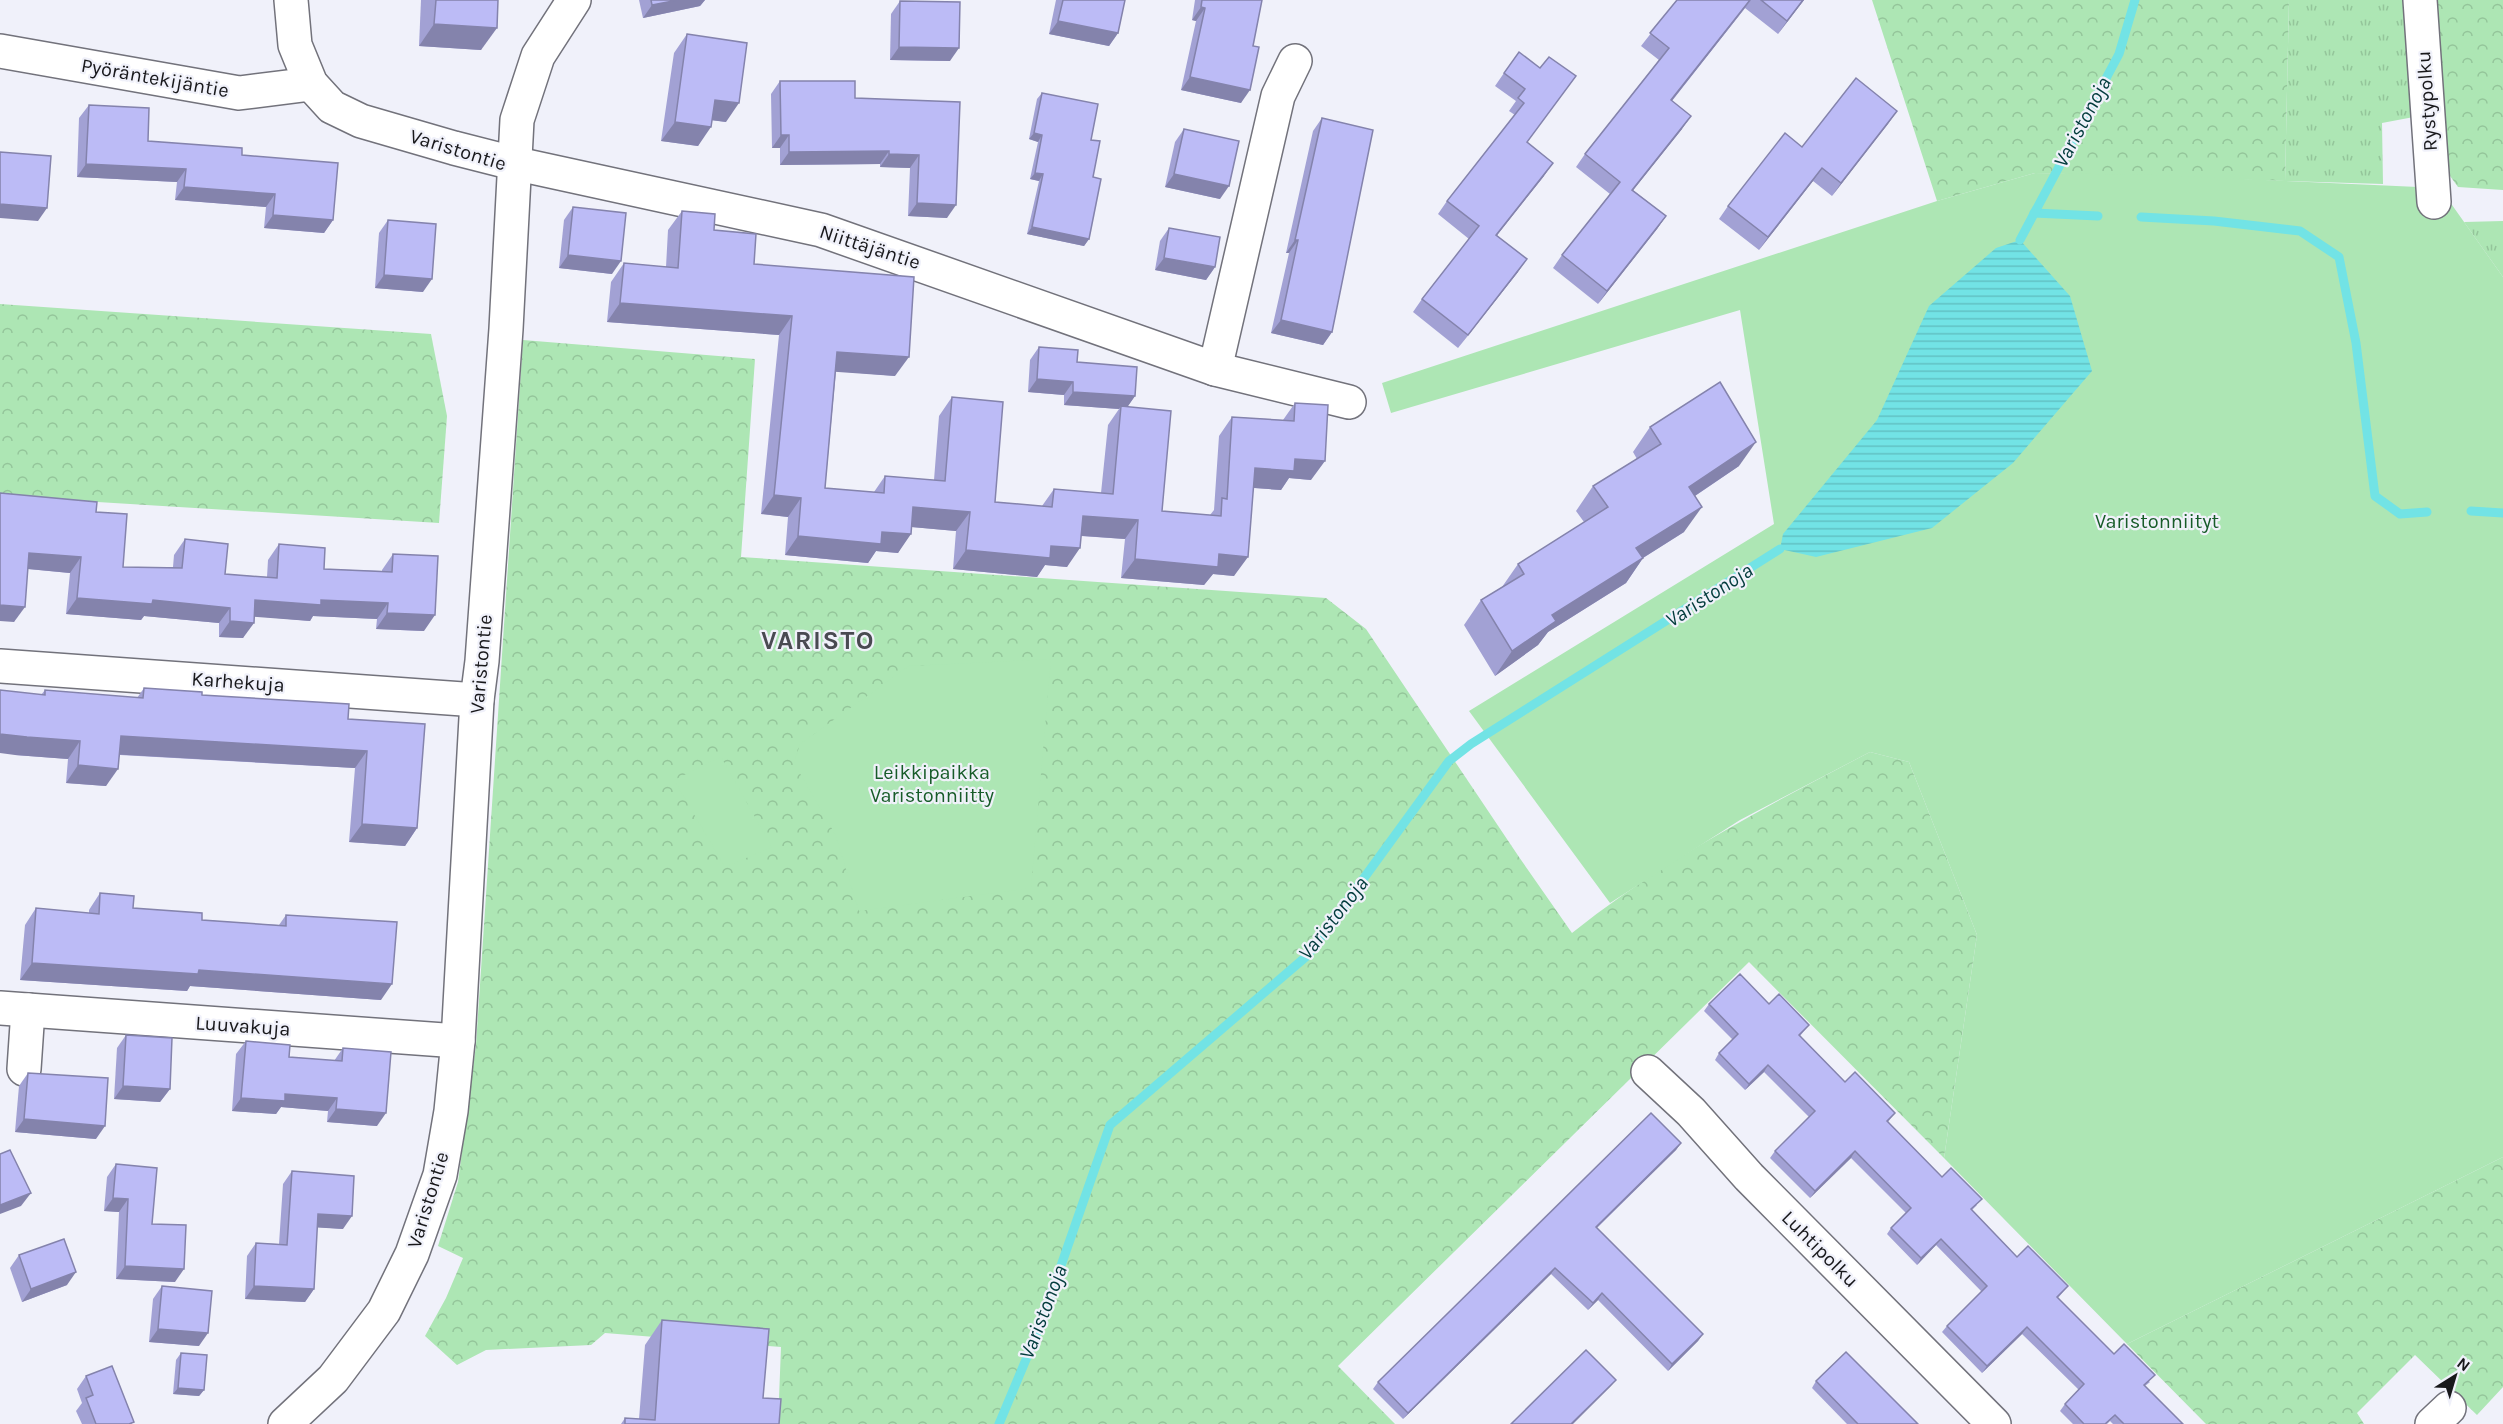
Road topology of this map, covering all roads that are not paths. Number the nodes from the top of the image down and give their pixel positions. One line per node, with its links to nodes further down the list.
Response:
1 (291, 0): 6 (street, Varistontie)
2 (574, 0): 7 (street)
3 (2420, 0): 8 (street, Rystypolku)
4 (0, 51): 6 (street, Pyöräntekijäntie)
5 (1295, 61): 9 (street)
6 (311, 84): 7 (street, Varistontie)
7 (513, 163): 9 (street, Niittäjäntie); 12 (street, Varistontie)
8 (2434, 202)
9 (1215, 369): 10 (street, Niittäjäntie)
10 (1349, 402)
11 (0, 666): 12 (street, Karhekuja)
12 (477, 700): 14 (street, Varistontie)
13 (14, 1009): 14 (street, Luuvakuja); 15 (street, Luuvakuja)
14 (458, 1041): 17 (street, Varistontie)
15 (24, 1069)
16 (1648, 1072): 18 (street, Luhtipolku)
17 (285, 1424)
18 (1994, 1424)

